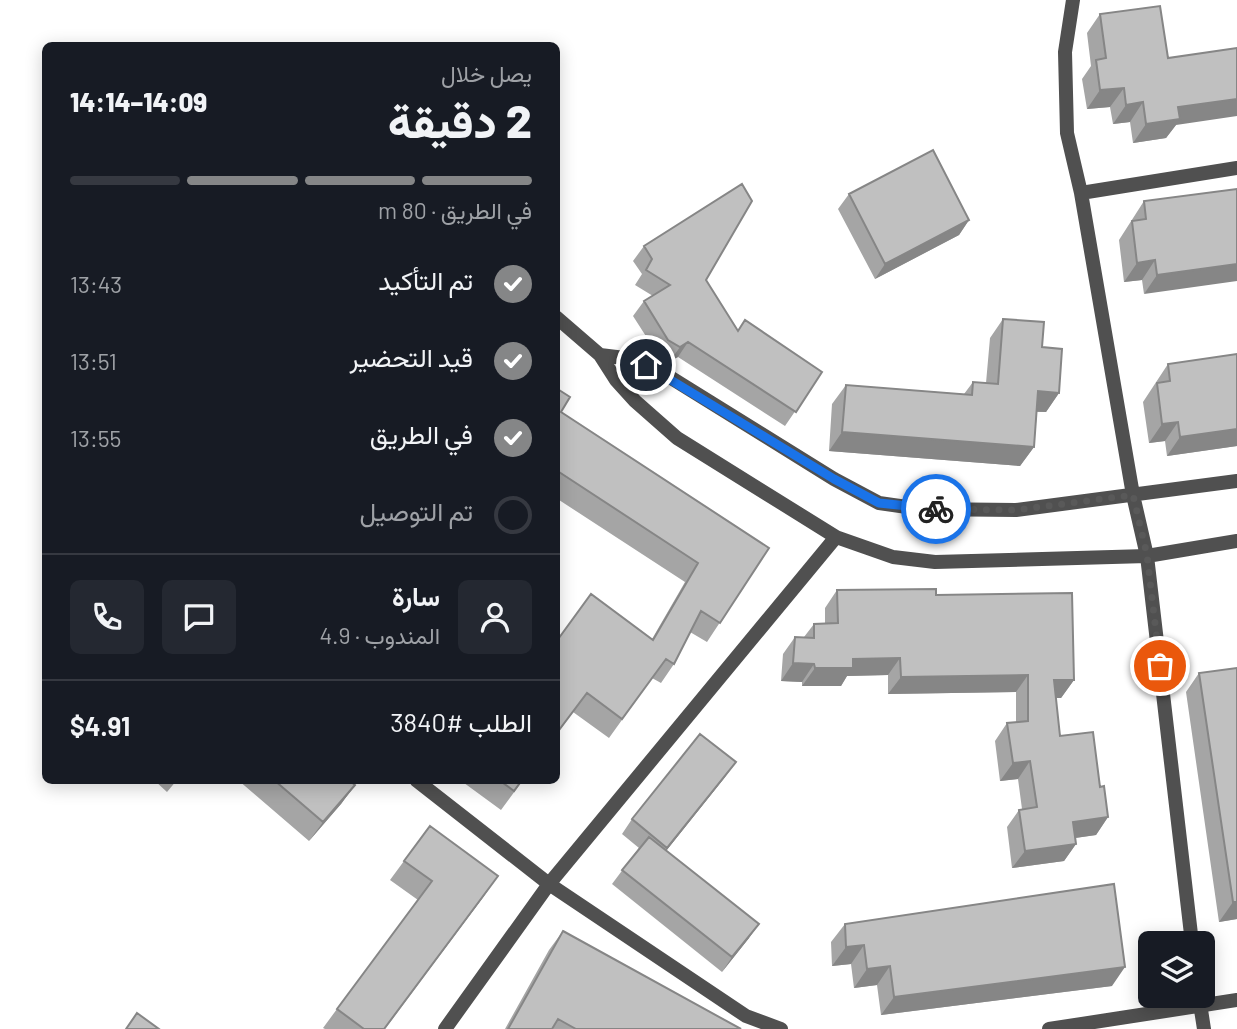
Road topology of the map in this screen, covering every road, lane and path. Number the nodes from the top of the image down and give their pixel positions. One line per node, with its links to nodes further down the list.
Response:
1 (1073, 0): 3 (street)
2 (1237, 168): 3 (street)
3 (1082, 193): 7 (street)
4 (560, 320): 5 (street)
5 (600, 355): 7 (street); 8 (street)
6 (1237, 481): 7 (street)
7 (1133, 495): 10 (street)
8 (836, 537): 10 (street); 12 (street)
9 (1237, 541): 10 (street)
10 (1147, 555): 13 (street)
11 (421, 784): 12 (street)
12 (549, 884): 18 (street); 19 (street)
13 (1191, 931)
14 (1215, 1000): 15 (street)
15 (1237, 1000)
16 (1158, 1008): 20 (street)
17 (1200, 1008): 21 (street)
18 (445, 1029)
19 (781, 1029)
20 (1049, 1029)
21 (1204, 1029)

